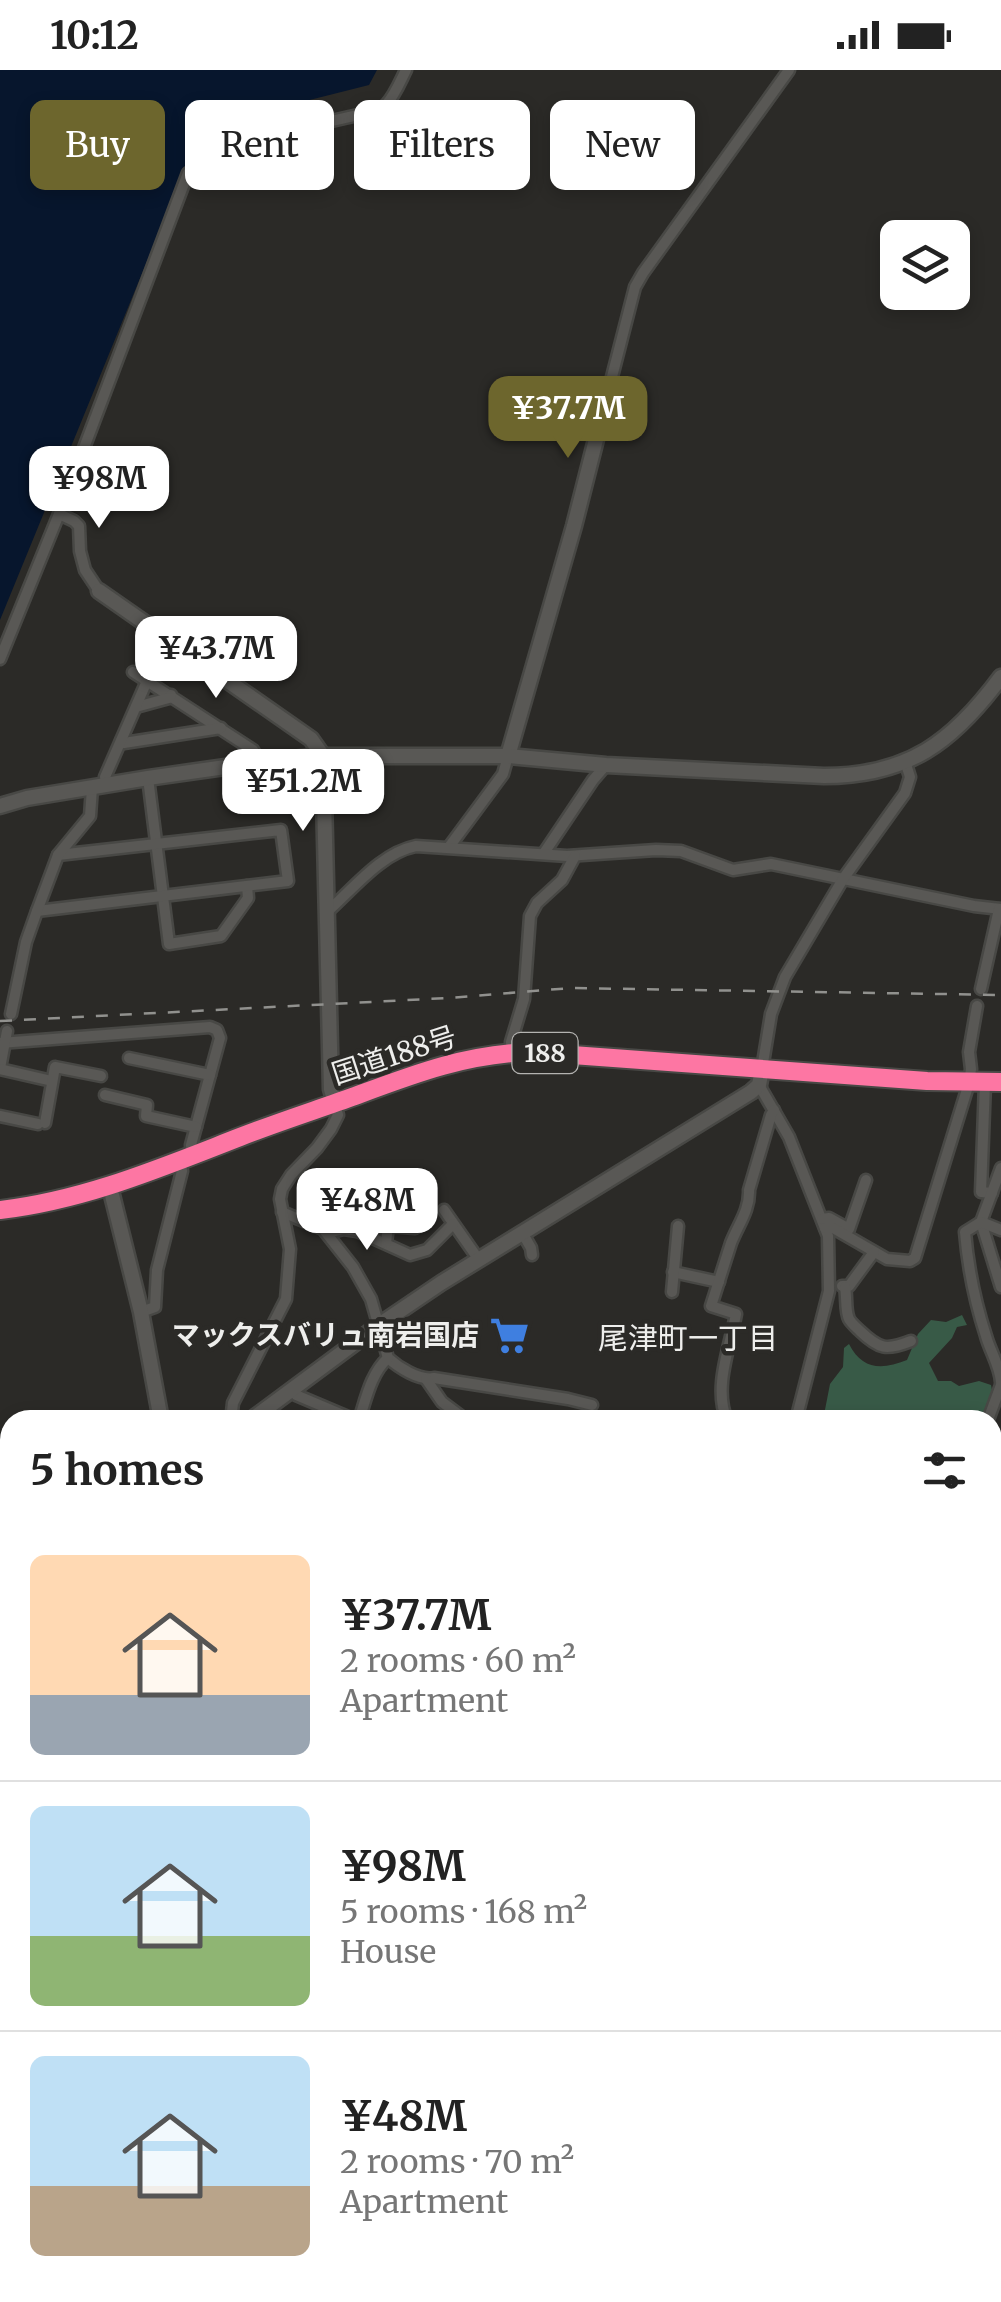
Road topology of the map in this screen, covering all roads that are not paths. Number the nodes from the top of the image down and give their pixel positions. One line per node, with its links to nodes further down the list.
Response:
1 (406, 70): 4 (street)
2 (789, 70): 3 (street)
3 (604, 408): 15 (street)
4 (58, 514): 5 (street); 6 (street)
5 (99, 592): 14 (street)
6 (0, 658)
7 (134, 672): 9 (street)
8 (1001, 677): 16 (street)
9 (147, 682): 10 (street); 11 (street)
10 (171, 696): 11 (street); 12 (street)
11 (136, 707): 13 (street)
12 (220, 728): 13 (street); 17 (street)
13 (120, 742): 20 (street)
14 (323, 756): 15 (street); 17 (street); 32 (street)
15 (508, 756): 18 (street); 23 (street)
16 (905, 761): 18 (street); 27 (street)
17 (260, 762): 19 (street)
18 (606, 765): 24 (street)
19 (148, 778): 20 (street); 22 (street)
20 (99, 787): 21 (street); 25 (street)
21 (0, 806)
22 (158, 843): 25 (street); 28 (street); 29 (street)
23 (449, 847): 24 (street); 32 (street)
24 (544, 853): 26 (street)
25 (58, 855): 31 (street)
26 (575, 856): 27 (street); 37 (street)
27 (842, 879): 30 (street); 42 (street)
28 (247, 886): 29 (street); 29 (street)
29 (164, 896): 31 (street)
30 (1000, 908): 33 (street)
31 (38, 911): 35 (street)
32 (328, 912): 46 (street)
33 (981, 989)
34 (978, 1006): 44 (street)
35 (11, 1014)
36 (4, 1039): 39 (street); 40 (street)
37 (512, 1052): 42 (highway, 国道188号 / 188); 46 (highway, 国道188号 / 188)
38 (130, 1058): 40 (street)
39 (0, 1069): 43 (street)
40 (210, 1075): 49 (street)
41 (100, 1076): 43 (street)
42 (761, 1077): 44 (highway, 国道188号 / 188); 47 (street); 65 (street)
43 (52, 1082): 48 (street)
44 (985, 1083): 54 (street); 67 (street)
45 (105, 1096): 49 (street)
46 (335, 1103): 50 (highway, 国道188号 / 188); 57 (street)
47 (774, 1110): 59 (street); 71 (street)
48 (0, 1116)
49 (196, 1126): 50 (street)
50 (186, 1158): 53 (highway, 国道188号 / 188); 76 (street)
51 (1001, 1168): 54 (street)
52 (866, 1180): 59 (street)
53 (110, 1187): 55 (highway, 国道188号 / 188); 76 (street)
54 (992, 1194): 58 (street)
55 (0, 1210)
56 (444, 1210): 60 (street)
57 (282, 1212): 64 (street); 85 (street)
58 (981, 1222): 63 (street); 74 (street); 81 (street)
59 (824, 1223): 67 (street); 72 (street)
60 (453, 1224): 66 (street); 69 (street)
61 (678, 1226): 70 (street)
62 (415, 1228): 66 (street)
63 (1001, 1230)
64 (327, 1233): 66 (street); 77 (street)
65 (523, 1234): 68 (street); 69 (street)
66 (386, 1243)
67 (874, 1252): 73 (street)
68 (532, 1255)
69 (479, 1260): 77 (street)
70 (673, 1272): 71 (street); 75 (street)
71 (719, 1282): 90 (street)
72 (830, 1282): 73 (street); 91 (street)
73 (845, 1287): 78 (street)
74 (1001, 1287)
75 (672, 1292)
76 (141, 1312): 84 (street)
77 (379, 1326): 79 (street); 82 (street)
78 (910, 1341)
79 (388, 1358): 80 (street); 88 (street)
80 (426, 1379): 83 (street); 89 (street)
81 (1001, 1384): 92 (street)
82 (292, 1390): 86 (street); 87 (street)
83 (592, 1405)
84 (159, 1410)
85 (232, 1410)
86 (265, 1410)
87 (333, 1410)
88 (361, 1410)
89 (453, 1410)
90 (724, 1410)
91 (798, 1410)
92 (992, 1410)

